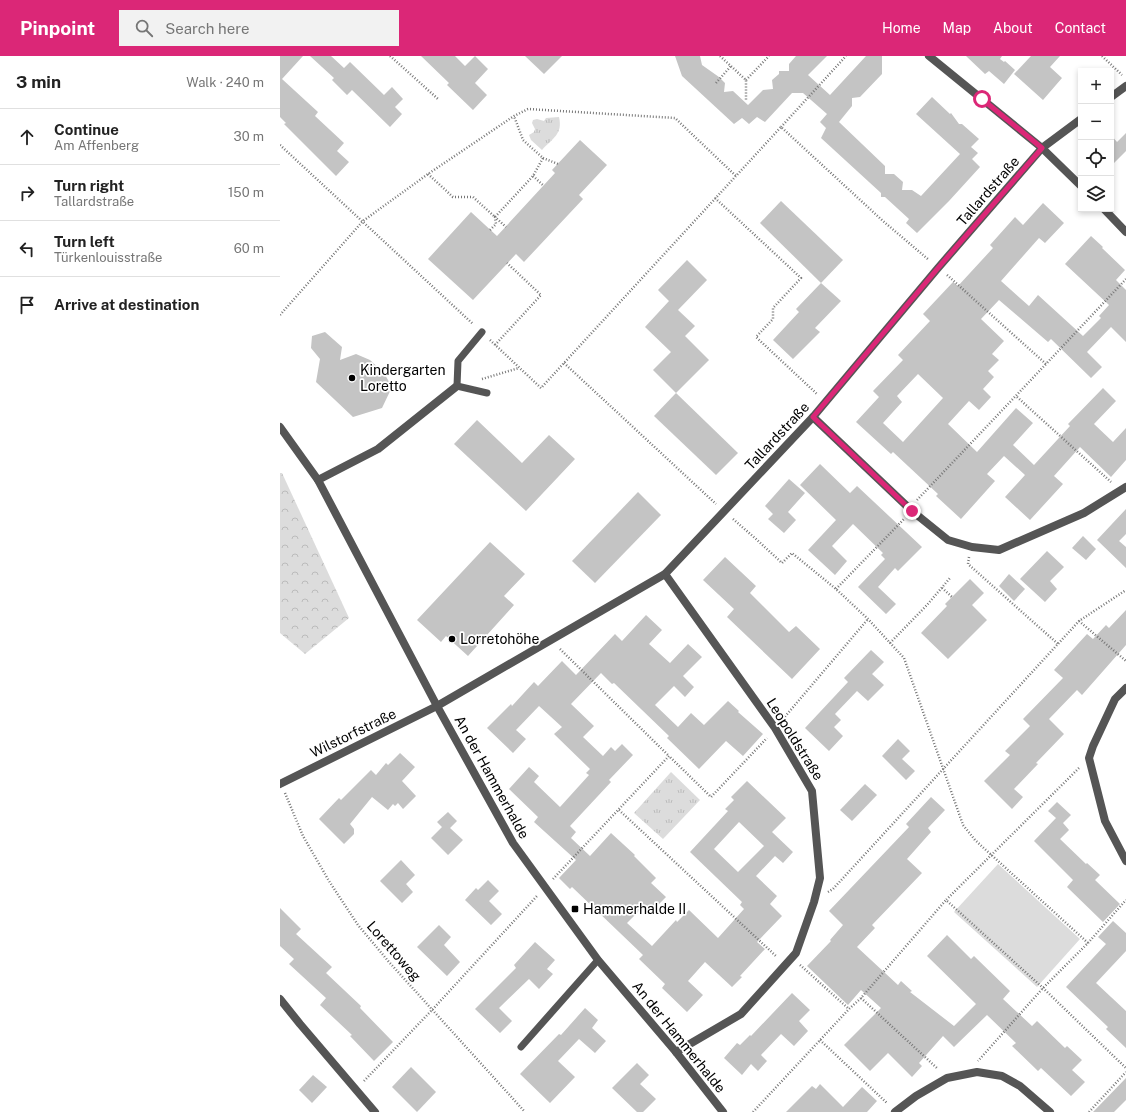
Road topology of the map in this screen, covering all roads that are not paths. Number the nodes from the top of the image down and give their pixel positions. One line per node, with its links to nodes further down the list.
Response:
1 (929, 56): 5 (street)
2 (1126, 86): 3 (street)
3 (1114, 95)
4 (1078, 121): 5 (street, Tallardstraße)
5 (1042, 148): 6 (street); 12 (street, Tallardstraße)
6 (1078, 183)
7 (1107, 212): 8 (street)
8 (1126, 232)
9 (482, 332): 10 (lane)
10 (457, 386): 11 (lane); 14 (street)
11 (487, 393)
12 (813, 417): 15 (street); 16 (street, Tallardstraße)
13 (280, 426): 14 (street, An der Hammerhalde)
14 (318, 480): 18 (street, An der Hammerhalde)
15 (1123, 488)
16 (665, 574): 18 (street, Tallardstraße); 24 (street, Leopoldstraße)
17 (1126, 688): 20 (street)
18 (438, 706): 19 (street, Wilstorfstraße); 21 (street, An der Hammerhalde)
19 (280, 783)
20 (1126, 861)
21 (598, 960): 23 (lane); 24 (street, An der Hammerhalde)
22 (280, 999): 25 (street)
23 (521, 1047)
24 (676, 1052): 26 (street, An der Hammerhalde)
25 (376, 1112)
26 (723, 1112)
27 (895, 1112): 28 (street)
28 (1050, 1112)

